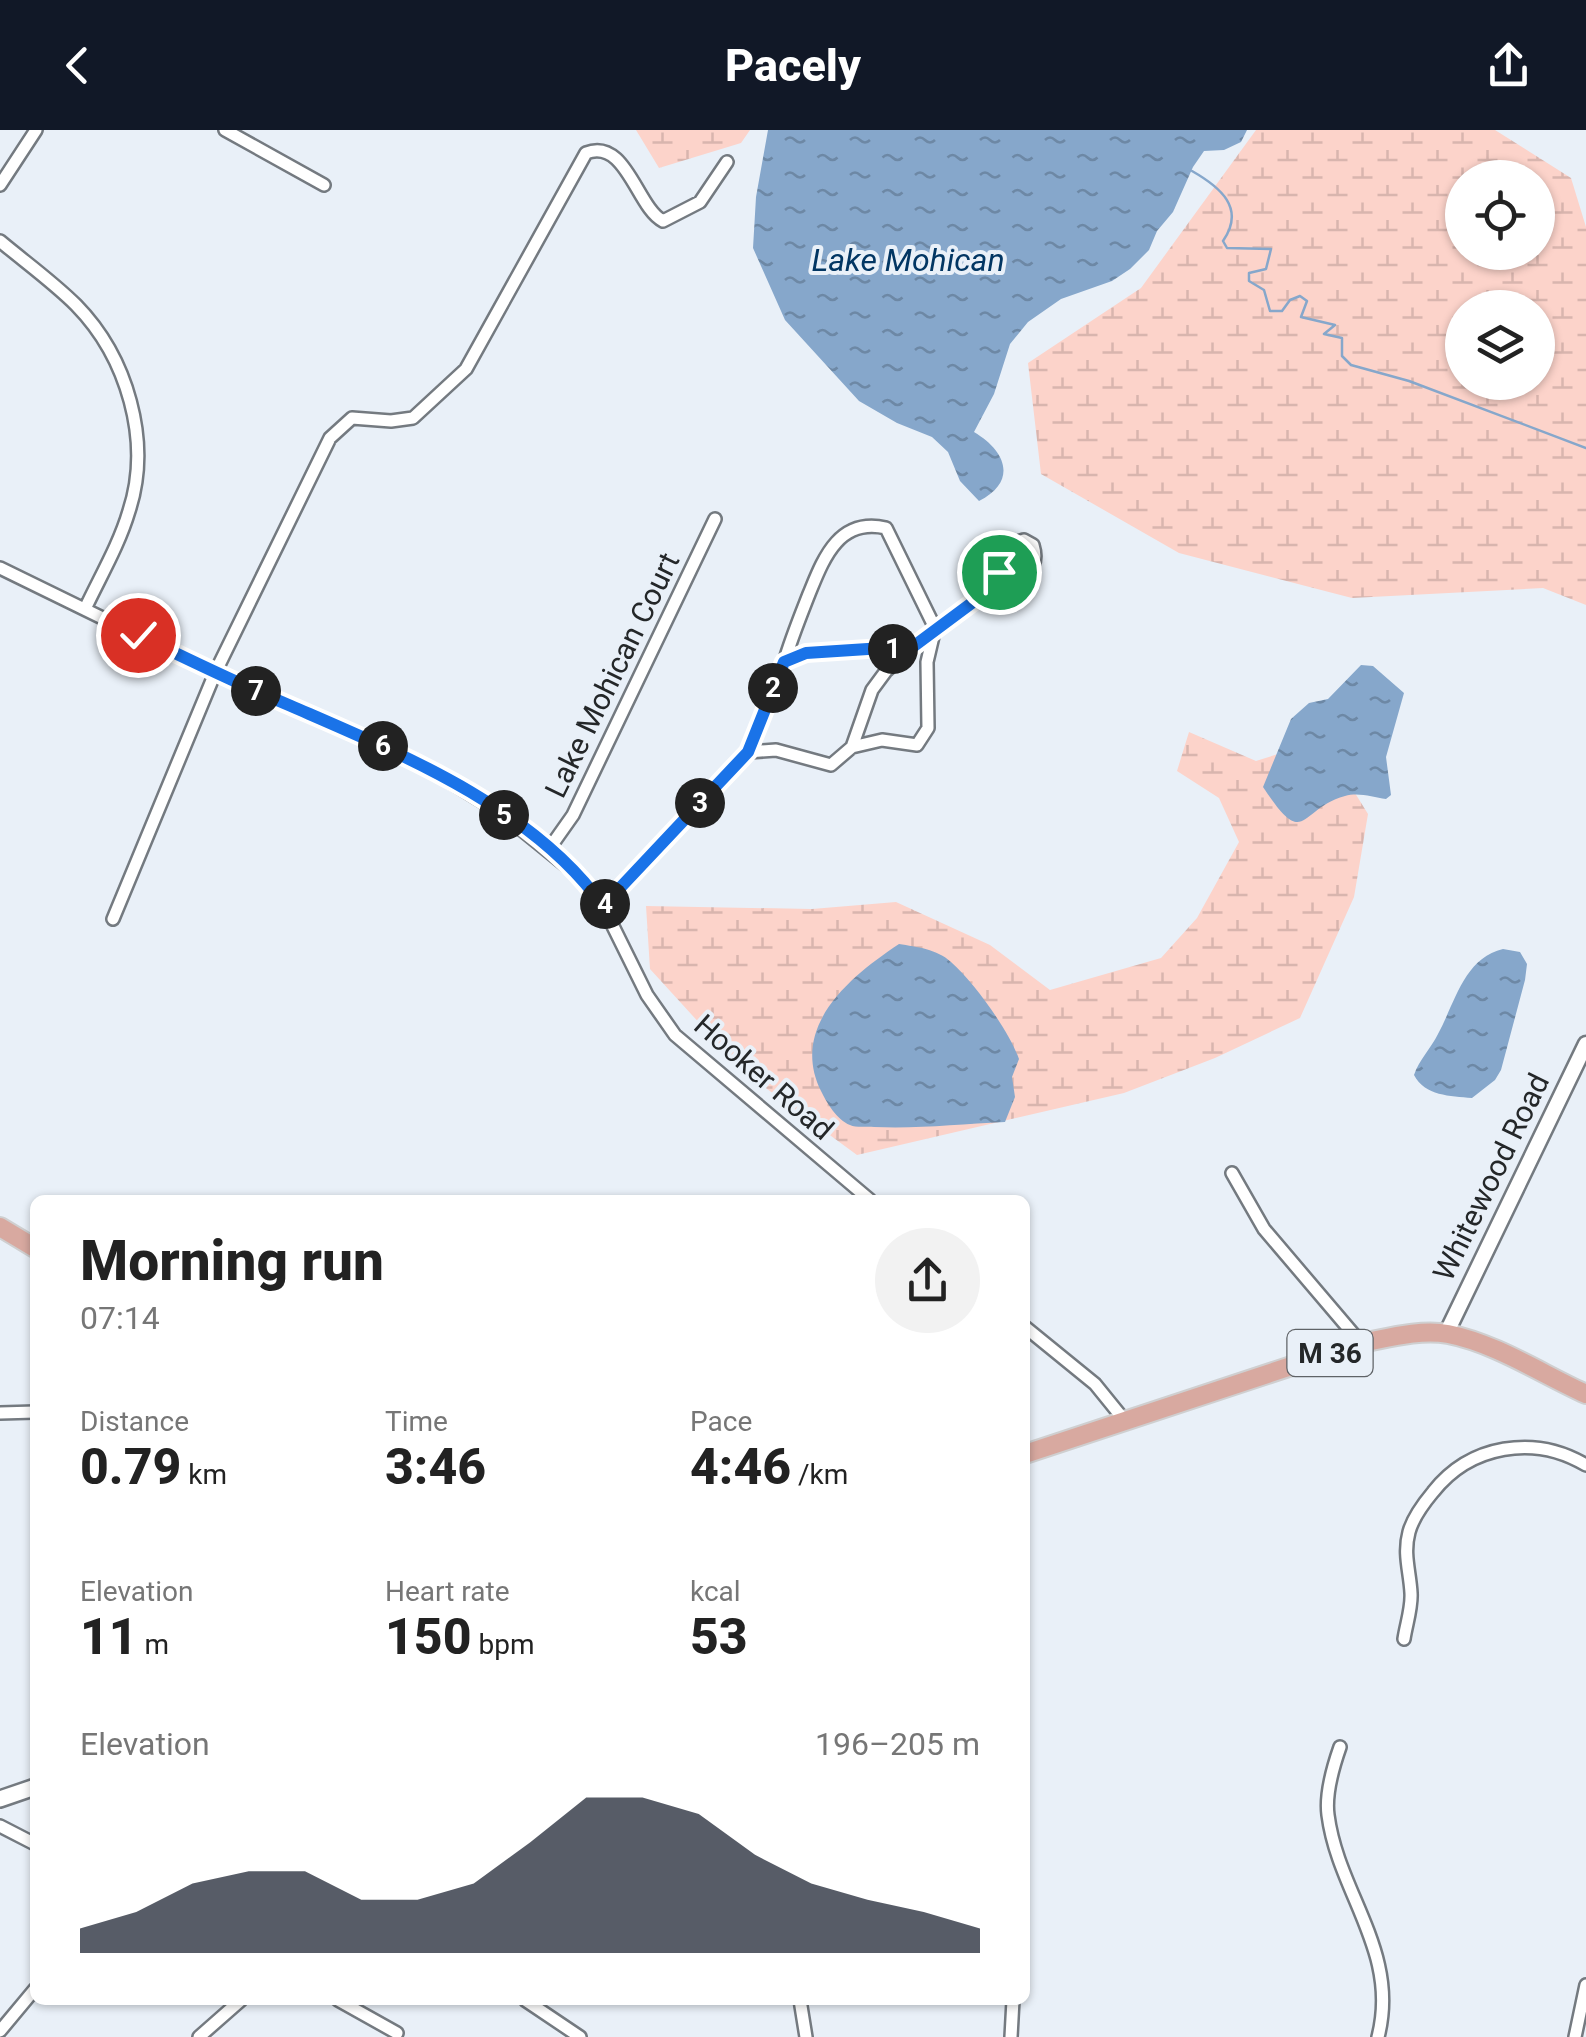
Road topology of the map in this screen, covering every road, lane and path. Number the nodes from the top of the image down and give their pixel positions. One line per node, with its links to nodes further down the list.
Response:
1 (36, 130): 5 (street)
2 (225, 130): 4 (street)
3 (727, 162): 14 (street)
4 (324, 185)
5 (0, 186)
6 (0, 241): 10 (street)
7 (715, 519): 17 (street, Lake Mohican Court)
8 (0, 568): 10 (street, Hooker Road)
9 (1000, 582): 11 (street)
10 (85, 609): 14 (street, Hooker Road)
11 (935, 628): 12 (street); 13 (street); 15 (street)
12 (914, 646): 13 (street); 15 (street)
13 (784, 662): 16 (street)
14 (215, 673): 17 (street, Hooker Road); 19 (street)
15 (852, 746): 16 (street)
16 (748, 752): 18 (street)
17 (549, 849): 18 (street, Hooker Road)
18 (603, 906): 22 (street, Hooker Road)
19 (113, 919)
20 (1586, 1044): 26 (street, Whitewood Road)
21 (1232, 1174): 27 (street)
22 (864, 1195)
23 (0, 1227): 24 (main road)
24 (30, 1245)
25 (1030, 1331): 31 (street)
26 (1446, 1334): 27 (main road, M 36); 28 (main road, M 36)
27 (1361, 1343): 31 (main road, M 36)
28 (1586, 1394)
29 (30, 1412): 30 (street)
30 (0, 1413)
31 (1125, 1421): 32 (main road, M 36)
32 (1030, 1452)
33 (1586, 1465): 34 (street)
34 (1404, 1640)
35 (1340, 1747): 53 (street)
36 (30, 1789): 37 (main road)
37 (0, 1799)
38 (0, 1826): 39 (street)
39 (30, 1841)
40 (1586, 1985): 54 (street)
41 (30, 1995): 47 (street)
42 (235, 2005): 49 (street)
43 (347, 2005): 48 (street)
44 (533, 2005): 50 (street)
45 (801, 2005): 51 (street)
46 (1013, 2005): 52 (street)
47 (0, 2031)
48 (396, 2033)
49 (199, 2037)
50 (580, 2037)
51 (806, 2037)
52 (1011, 2037)
53 (1378, 2037)
54 (1574, 2037)

